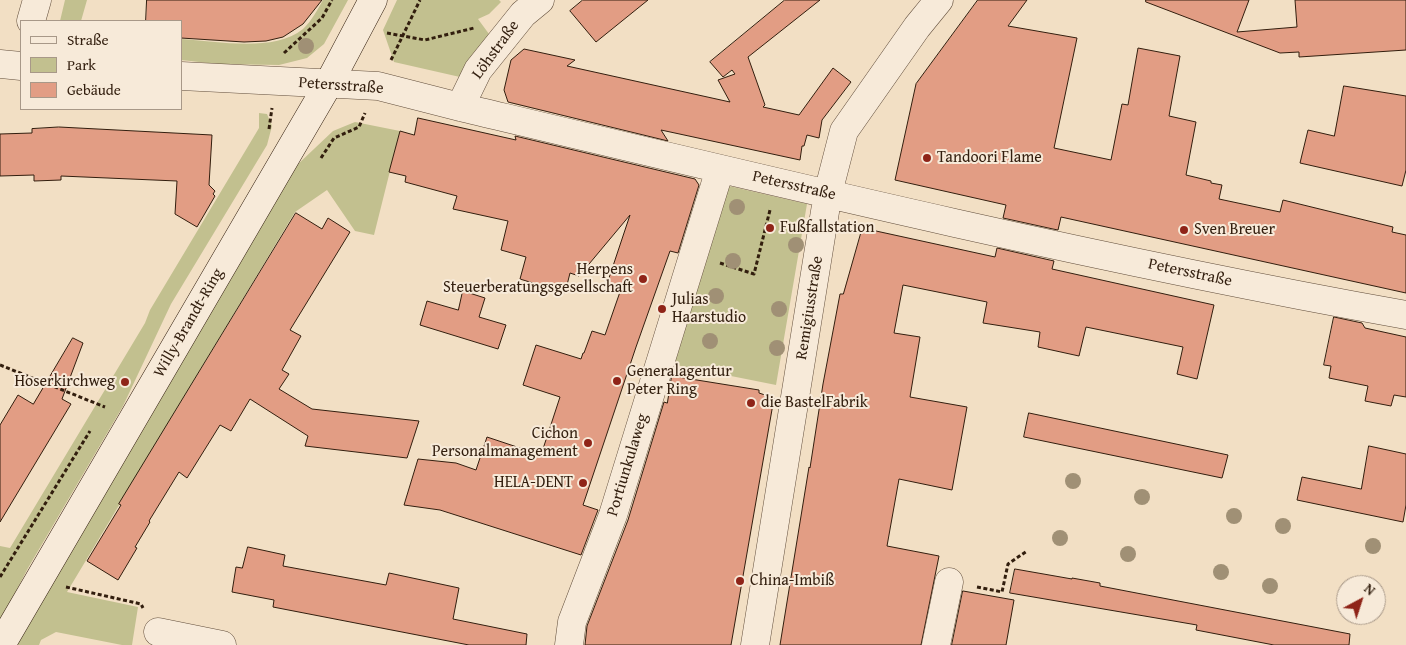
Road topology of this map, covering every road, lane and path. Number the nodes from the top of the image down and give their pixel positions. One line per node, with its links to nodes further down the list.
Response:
1 (37, 0): 7 (street)
2 (332, 0): 11 (path)
3 (373, 0): 12 (street, Willy-Brandt-Ring)
4 (420, 0): 9 (path)
5 (540, 0): 14 (street, Löhstraße)
6 (939, 0): 18 (street, Remigiusstraße)
7 (31, 20)
8 (481, 26): 9 (path)
9 (403, 36): 13 (path)
10 (182, 76): 11 (street, Petersstraße)
11 (276, 82): 12 (street, Petersstraße); 15 (path)
12 (329, 83): 13 (street, Petersstraße); 29 (street, Willy-Brandt-Ring)
13 (378, 86): 14 (street, Petersstraße)
14 (460, 107): 16 (street, Petersstraße)
15 (268, 130)
16 (720, 169): 17 (street, Petersstraße); 19 (street, Portiunkulaweg)
17 (777, 182): 18 (street, Petersstraße); 19 (path)
18 (828, 193): 20 (street, Petersstraße); 32 (street, Remigiusstraße)
19 (693, 255): 31 (street, Portiunkulaweg)
20 (1406, 315)
21 (0, 365): 22 (path)
22 (100, 415)
23 (95, 423): 25 (path)
24 (1027, 550): 26 (path)
25 (0, 578)
26 (949, 582): 33 (street)
27 (64, 586): 28 (path)
28 (158, 632): 30 (street)
29 (1, 645)
30 (222, 645)
31 (568, 645)
32 (755, 645)
33 (936, 645)

